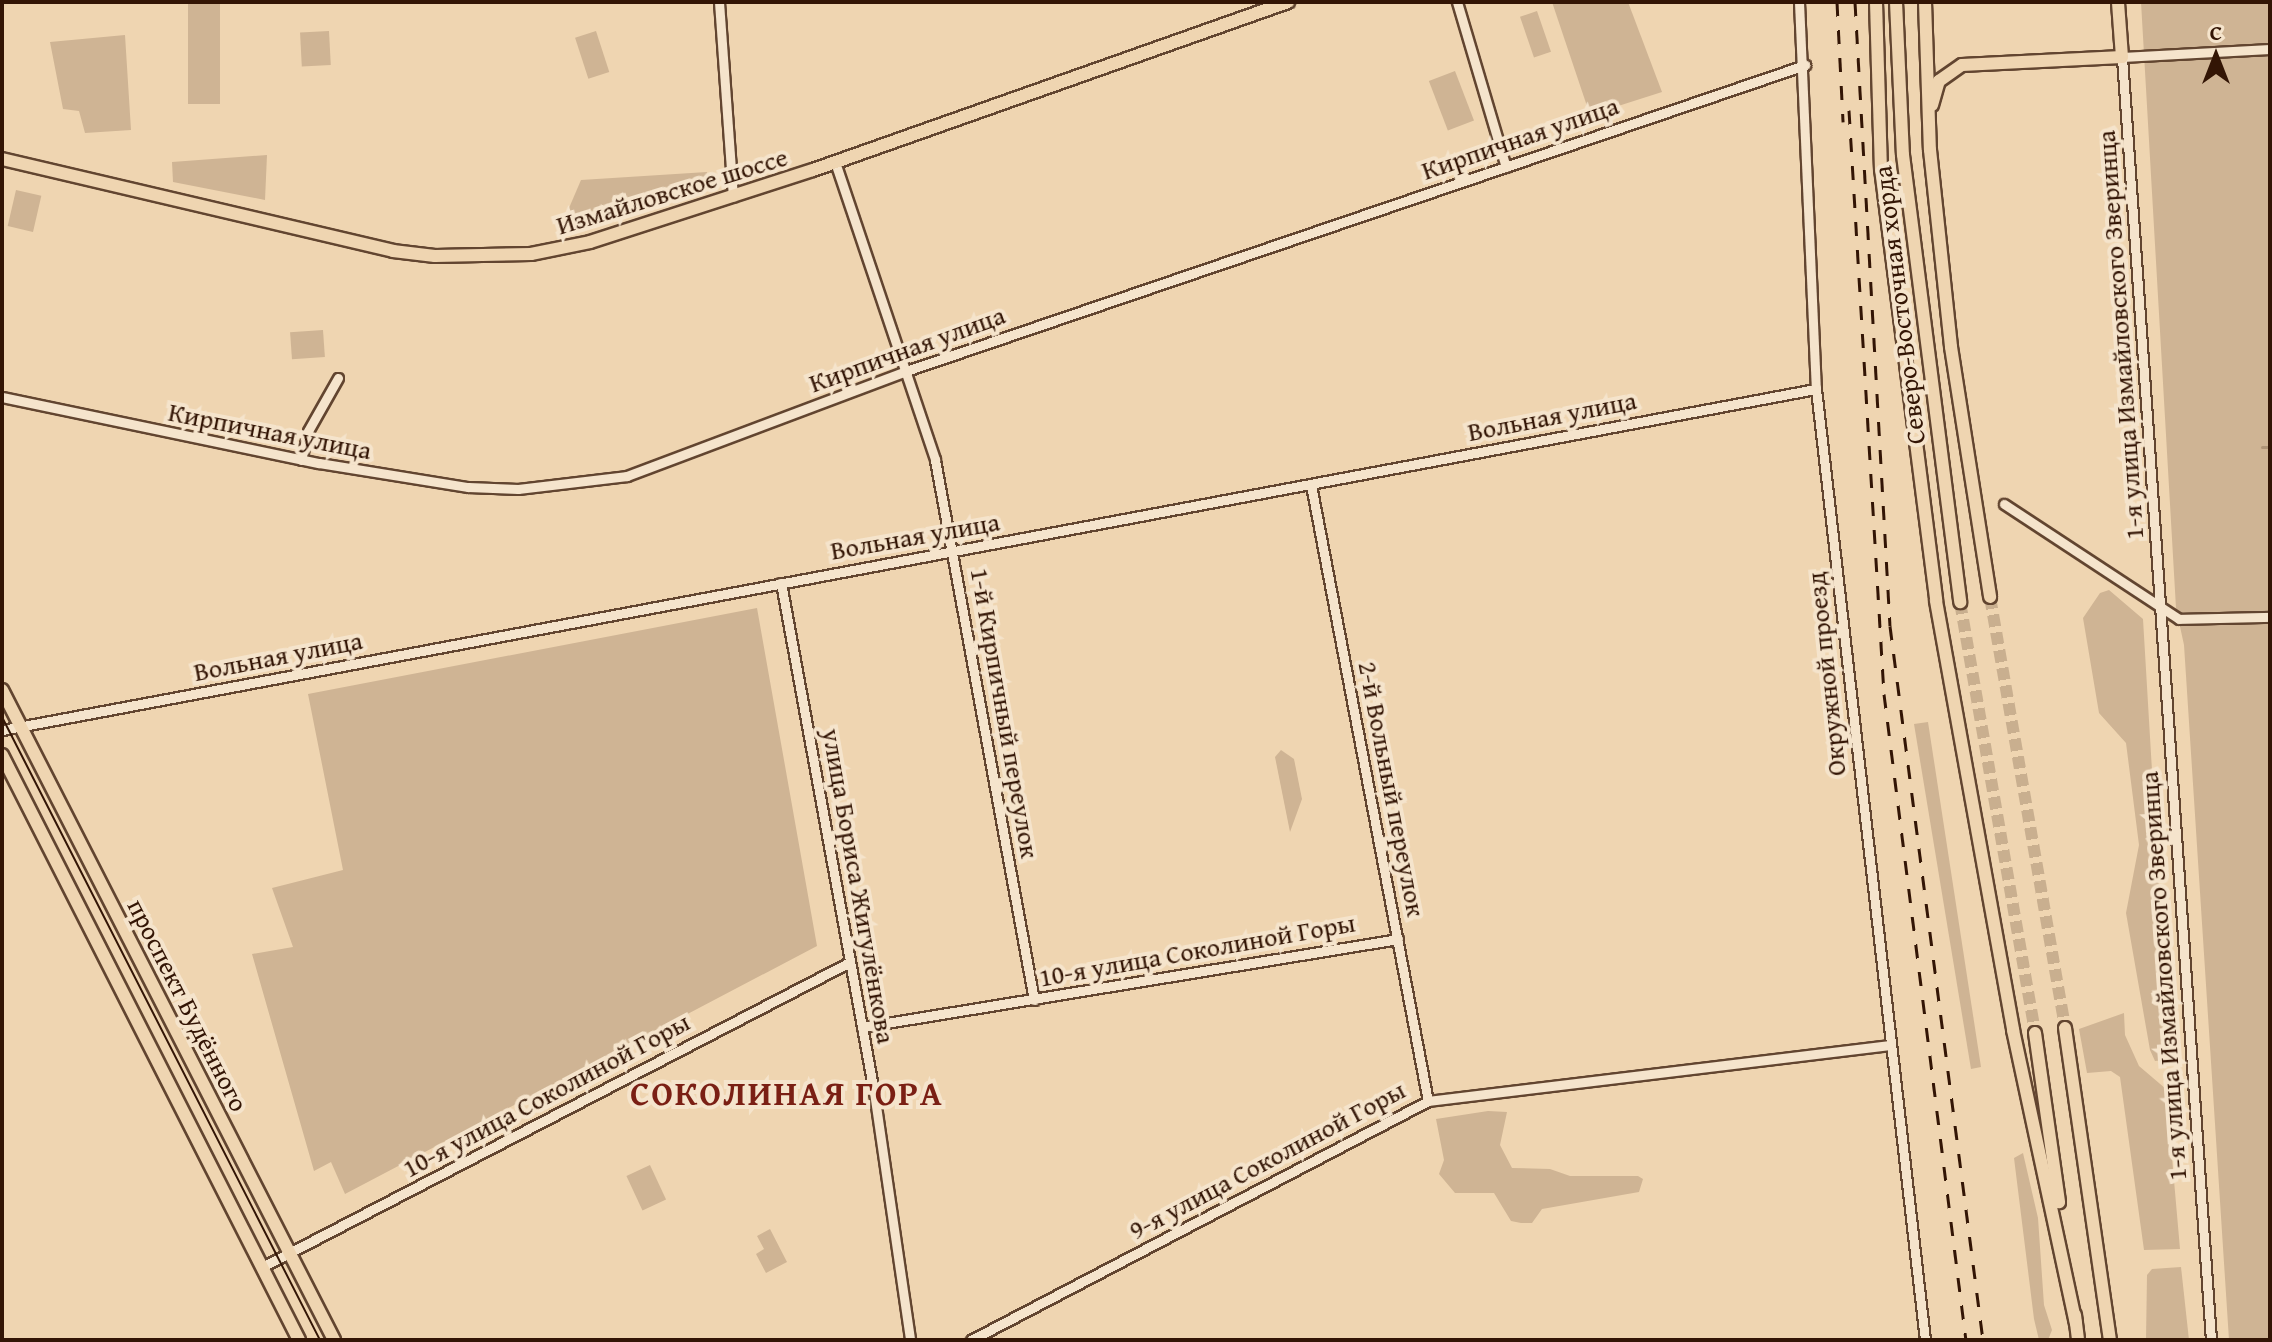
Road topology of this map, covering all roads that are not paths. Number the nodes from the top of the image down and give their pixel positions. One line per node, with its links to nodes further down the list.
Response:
1 (719, 2): 16 (street)
2 (1288, 2): 14 (main road, Измайловское шоссе)
3 (1457, 2): 15 (street)
4 (1799, 2): 11 (street, Окружной проезд)
5 (1876, 2): 44 (main road)
6 (1896, 2): 27 (main road, Северо-Восточная хорда)
7 (1925, 2): 12 (main road, Северо-Восточная хорда)
8 (2118, 2): 10 (main road)
9 (2270, 49): 10 (street)
10 (2122, 57): 12 (main road); 28 (street, 1-я улица Измайловского Зверинца)
11 (1805, 65): 15 (street, Кирпичная улица); 19 (street, Окружной проезд)
12 (1928, 119): 26 (main road, Северо-Восточная хорда)
13 (2, 159): 16 (main road, Измайловское шоссе)
14 (835, 162): 16 (main road, Измайловское шоссе); 17 (street, 1-й Кирпичный переулок)
15 (1506, 167): 17 (street, Кирпичная улица)
16 (733, 196)
17 (906, 371): 21 (street, Кирпичная улица); 24 (street, 1-й Кирпичный переулок)
18 (338, 378): 21 (street)
19 (1816, 389): 22 (street, Вольная улица); 40 (street, Окружной проезд)
20 (2, 397): 21 (street, Кирпичная улица)
21 (301, 460)
22 (1311, 485): 24 (street, Вольная улица); 34 (street, 2-й Вольный переулок)
23 (2004, 504): 28 (street, 1-я улица Измайловского Зверинца)
24 (953, 551): 25 (street, Вольная улица); 36 (street, 1-й Кирпичный переулок)
25 (781, 583): 31 (street, Вольная улица); 35 (street, улица Бориса Жигулёнкова)
26 (1990, 597)
27 (1960, 602)
28 (2161, 609): 29 (street); 52 (street, 1-я улица Измайловского Зверинца)
29 (2270, 617)
30 (2, 690): 31 (main road, проспект Будённого)
31 (21, 727): 32 (street, Вольная улица); 42 (main road, проспект Будённого)
32 (2, 730)
33 (2, 755): 43 (main road, проспект Будённого)
34 (1398, 939): 36 (street, 10-я улица Соколиной Горы); 41 (street, 2-й Вольный переулок)
35 (850, 962): 37 (street, улица Бориса Жигулёнкова); 42 (street, 10-я улица Соколиной Горы)
36 (1034, 1000): 37 (street, 10-я улица Соколиной Горы)
37 (862, 1027): 47 (street, улица Бориса Жигулёнкова)
38 (2065, 1028): 51 (main road)
39 (2035, 1033): 44 (main road)
40 (1888, 1045): 41 (street, 9-я улица Соколиной Горы); 49 (street, Окружной проезд)
41 (1428, 1101): 48 (street, 9-я улица Соколиной Горы)
42 (291, 1252): 43 (street, 10-я улица Соколиной Горы); 46 (main road, проспект Будённого)
43 (262, 1267): 45 (main road, проспект Будённого)
44 (2076, 1323): 50 (main road)
45 (299, 1340)
46 (334, 1340)
47 (910, 1340)
48 (971, 1340)
49 (1925, 1340)
50 (2078, 1340)
51 (2110, 1340)
52 (2211, 1340)

